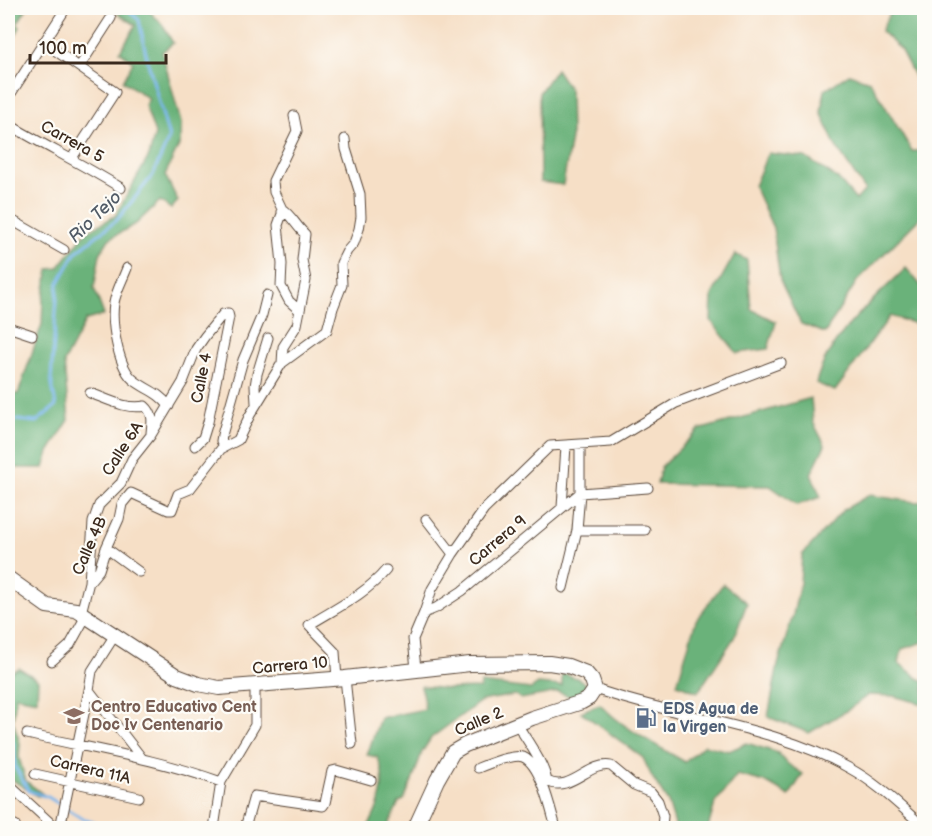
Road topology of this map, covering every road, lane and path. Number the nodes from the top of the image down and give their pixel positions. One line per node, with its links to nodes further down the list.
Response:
1 (66, 8): 3 (street)
2 (111, 18): 4 (street)
3 (43, 42): 4 (street); 5 (street)
4 (80, 66): 9 (street)
5 (8, 98)
6 (294, 116): 11 (street)
7 (8, 124): 9 (street, Carrera 5)
8 (345, 139): 21 (street)
9 (72, 158): 10 (street, Carrera 5)
10 (121, 188)
11 (282, 209): 16 (street); 16 (street)
12 (8, 218): 13 (street)
13 (64, 250)
14 (127, 268): 25 (street)
15 (267, 295): 29 (street)
16 (300, 311): 21 (street)
17 (228, 313): 25 (street, Calle 6A); 28 (street, Calle 4)
18 (8, 327): 19 (street)
19 (32, 335)
20 (268, 338): 24 (street)
21 (282, 363): 24 (street)
22 (781, 363): 27 (street)
23 (90, 393): 26 (street)
24 (256, 405): 29 (street)
25 (169, 406): 26 (street, Calle 6A)
26 (151, 435): 42 (street, Calle 6A)
27 (580, 445): 30 (street); 32 (street)
28 (195, 446)
29 (225, 446): 37 (street, Calle 4B)
30 (566, 446): 33 (street); 38 (street)
31 (648, 488): 32 (street)
32 (580, 493): 33 (street, Carrera 9); 35 (street)
33 (562, 507): 44 (street, Carrera 9)
34 (426, 519): 38 (street)
35 (577, 530): 36 (street); 43 (street)
36 (645, 530)
37 (106, 548): 40 (street); 42 (street, Calle 4B)
38 (453, 554): 44 (street)
39 (386, 570): 49 (street)
40 (140, 572)
41 (8, 578): 45 (street, Carrera 10)
42 (89, 582): 45 (street, Calle 4B)
43 (563, 588)
44 (424, 613): 48 (street)
45 (83, 614): 46 (street, Carrera 10); 47 (street, Calle 4B)
46 (115, 635): 50 (street, Carrera 10); 52 (street)
47 (52, 661)
48 (416, 669): 49 (street, Carrera 10); 51 (street, Carrera 10)
49 (341, 678): 50 (street, Carrera 10); 55 (street)
50 (255, 685): 63 (street)
51 (595, 689): 53 (street, Calle 2); 67 (street)
52 (89, 690): 56 (street); 57 (street)
53 (517, 724): 62 (street); 71 (street, Calle 2)
54 (27, 734): 56 (street)
55 (352, 744)
56 (77, 746): 57 (street); 61 (street)
57 (141, 757): 63 (street)
58 (478, 768): 65 (street)
59 (35, 774): 61 (street, Carrera 11A)
60 (371, 780): 70 (street)
61 (70, 781): 66 (street, Carrera 11A); 68 (street)
62 (547, 781): 65 (street); 73 (street)
63 (221, 782): 69 (street)
64 (8, 784): 68 (street)
65 (545, 792): 72 (street)
66 (139, 797)
67 (924, 827)
68 (58, 828)
69 (214, 828)
70 (245, 828)
71 (416, 828)
72 (556, 828)
73 (662, 828)

